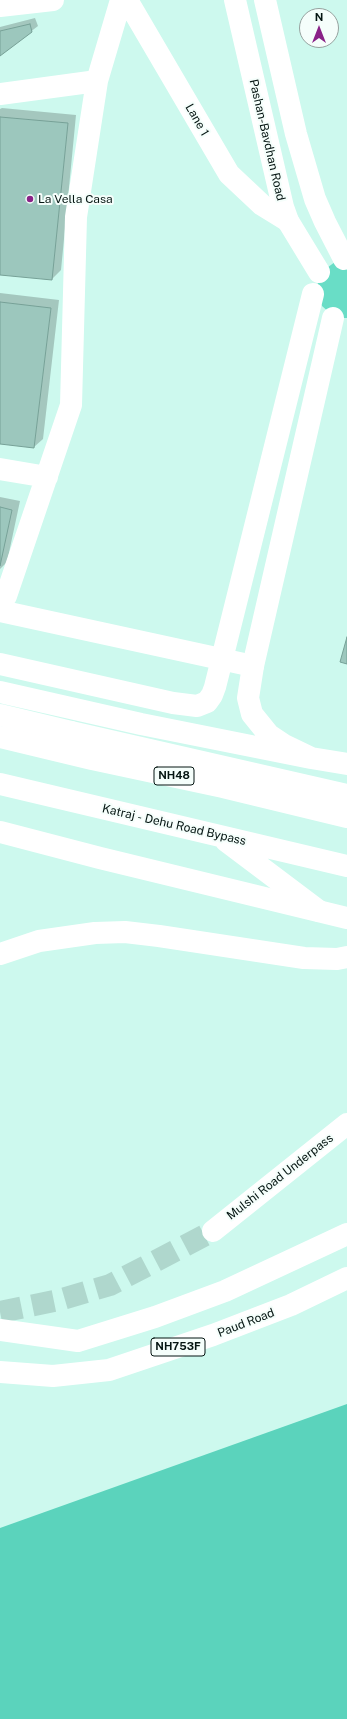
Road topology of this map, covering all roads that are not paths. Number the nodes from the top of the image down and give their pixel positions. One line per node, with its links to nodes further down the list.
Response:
1 (53, 0): 6 (main road)
2 (121, 0): 7 (main road)
3 (128, 0): 9 (main road, Lane 1)
4 (235, 0): 9 (main road, Pashan-Bavdhan Road)
5 (265, 0): 10 (main road)
6 (0, 6)
7 (97, 82): 8 (main road); 15 (main road)
8 (0, 94)
9 (288, 221): 11 (main road, Pashan-Bavdhan Road)
10 (345, 258): 11 (main road)
11 (320, 272): 12 (main road)
12 (314, 294): 13 (main road); 17 (main road)
13 (340, 320): 19 (main road)
14 (0, 469): 15 (main road)
15 (47, 477): 16 (main road)
16 (3, 603): 17 (main road)
17 (222, 659): 18 (main road); 19 (main road)
18 (0, 664)
19 (253, 666): 23 (main road)
20 (0, 692): 23 (main road)
21 (0, 715): 26 (main road)
22 (0, 737): 27 (main road, NH48)
23 (311, 758): 24 (main road)
24 (347, 764)
25 (0, 784): 29 (main road, Katraj - Dehu Road Bypass)
26 (347, 795)
27 (347, 817)
28 (0, 832): 31 (main road)
29 (218, 835): 30 (main road, Katraj - Dehu Road Bypass); 31 (main road)
30 (347, 866)
31 (319, 911): 32 (main road)
32 (347, 918)
33 (0, 954): 34 (main road)
34 (347, 957)
35 (347, 1124): 36 (main road, Mulshi Road Underpass)
36 (213, 1231)
37 (347, 1234): 39 (main road)
38 (347, 1278): 40 (main road, Paud Road / NH753F)
39 (0, 1330)
40 (0, 1372)

